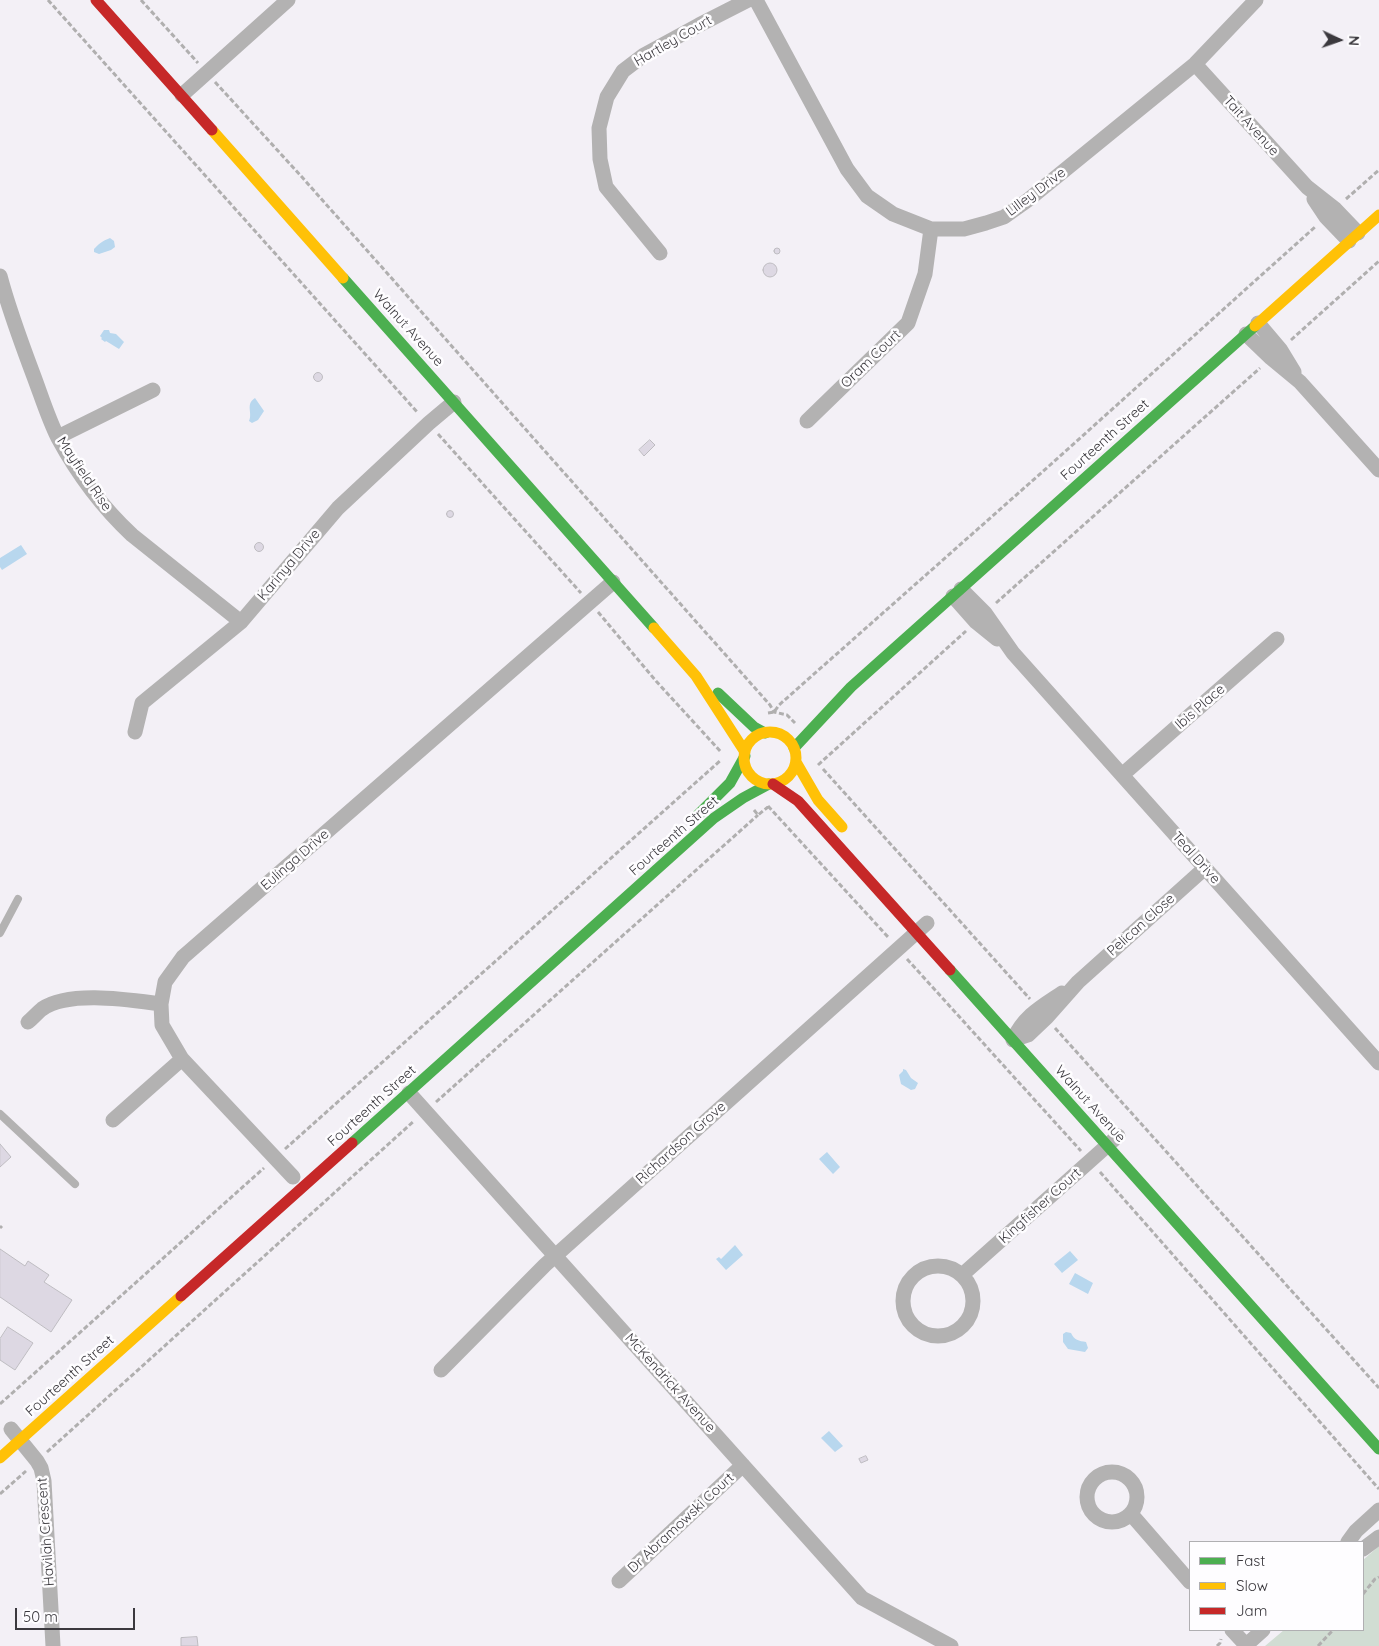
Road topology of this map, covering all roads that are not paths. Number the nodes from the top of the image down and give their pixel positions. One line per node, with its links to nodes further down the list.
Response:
1 (96, 0): 7 (street, Walnut Avenue)
2 (288, 0): 7 (street)
3 (748, 0): 11 (street, Hartley Court)
4 (756, 0): 9 (street, Lilley Drive)
5 (1256, 0): 6 (street, Lilley Drive)
6 (1195, 64): 9 (street, Lilley Drive); 10 (street, Tait Avenue)
7 (182, 96): 17 (street, Walnut Avenue)
8 (1379, 215): 10 (street, Fourteenth Street)
9 (931, 229): 18 (street, Oram Court)
10 (1354, 237): 13 (street, Fourteenth Street)
11 (660, 253)
12 (0, 276): 19 (street, Mayfield Rise)
13 (1258, 323): 14 (street, Fourteenth Street); 15 (street)
14 (1246, 334): 15 (street); 22 (street, Fourteenth Street)
15 (1276, 354): 20 (street)
16 (153, 390): 19 (street)
17 (454, 402): 21 (street, Walnut Avenue); 23 (street, Karinya Drive)
18 (807, 421)
19 (58, 437): 23 (street, Mayfield Rise)
20 (1379, 470)
21 (613, 582): 25 (street, Walnut Avenue); 41 (street, Eulinga Drive)
22 (957, 592): 26 (street, Fourteenth Street); 33 (street, Teal Drive)
23 (241, 622): 27 (street, Karinya Drive)
24 (1277, 639): 33 (street, Ibis Place)
25 (696, 676): 28 (street, Walnut Avenue); 31 (street, Walnut Avenue)
26 (851, 687): 29 (street, Fourteenth Street); 30 (street, Fourteenth Street)
27 (135, 732)
28 (765, 733): 29 (street); 31 (street)
29 (781, 735): 30 (street)
30 (794, 748): 32 (street)
31 (745, 754): 34 (street); 35 (street, Fourteenth Street)
32 (796, 762): 34 (street); 36 (street)
33 (1122, 776): 37 (street, Teal Drive)
34 (771, 784): 39 (street, Walnut Avenue); 46 (street, Fourteenth Street)
35 (687, 826)
36 (846, 832)
37 (1205, 868): 43 (street, Pelican Close); 45 (street, Teal Drive)
38 (18, 899): 40 (lane)
39 (925, 926): 43 (street, Walnut Avenue); 52 (street, Richardson Grove)
40 (0, 933)
41 (161, 1004): 42 (street); 44 (street, Eulinga Drive)
42 (28, 1022)
43 (1021, 1032): 49 (street, Walnut Avenue)
44 (182, 1059): 48 (street); 50 (street, Eulinga Drive)
45 (1379, 1063)
46 (409, 1093): 52 (street, McKendrick Avenue); 55 (street, Fourteenth Street)
47 (0, 1114): 51 (lane)
48 (114, 1120)
49 (1115, 1138): 53 (street, Kingfisher Court); 56 (street, Walnut Avenue)
50 (293, 1177)
51 (75, 1184)
52 (556, 1256): 54 (street, Richardson Grove); 58 (street, McKendrick Avenue)
53 (962, 1275): 53 (street)
54 (441, 1370)
55 (12, 1432): 57 (street, Fourteenth Street); 69 (street, Havilah Crescent)
56 (1379, 1449)
57 (0, 1458)
58 (743, 1465): 64 (street, Dr Abramowski Court); 70 (street, McKendrick Avenue)
59 (1379, 1510): 62 (street)
60 (1131, 1514): 65 (street)
61 (1379, 1536): 63 (street)
62 (1349, 1541)
63 (1364, 1548)
64 (619, 1581)
65 (1189, 1581)
66 (1233, 1631): 68 (street)
67 (1262, 1631): 68 (street)
68 (1245, 1645)
69 (53, 1646)
70 (952, 1646)

